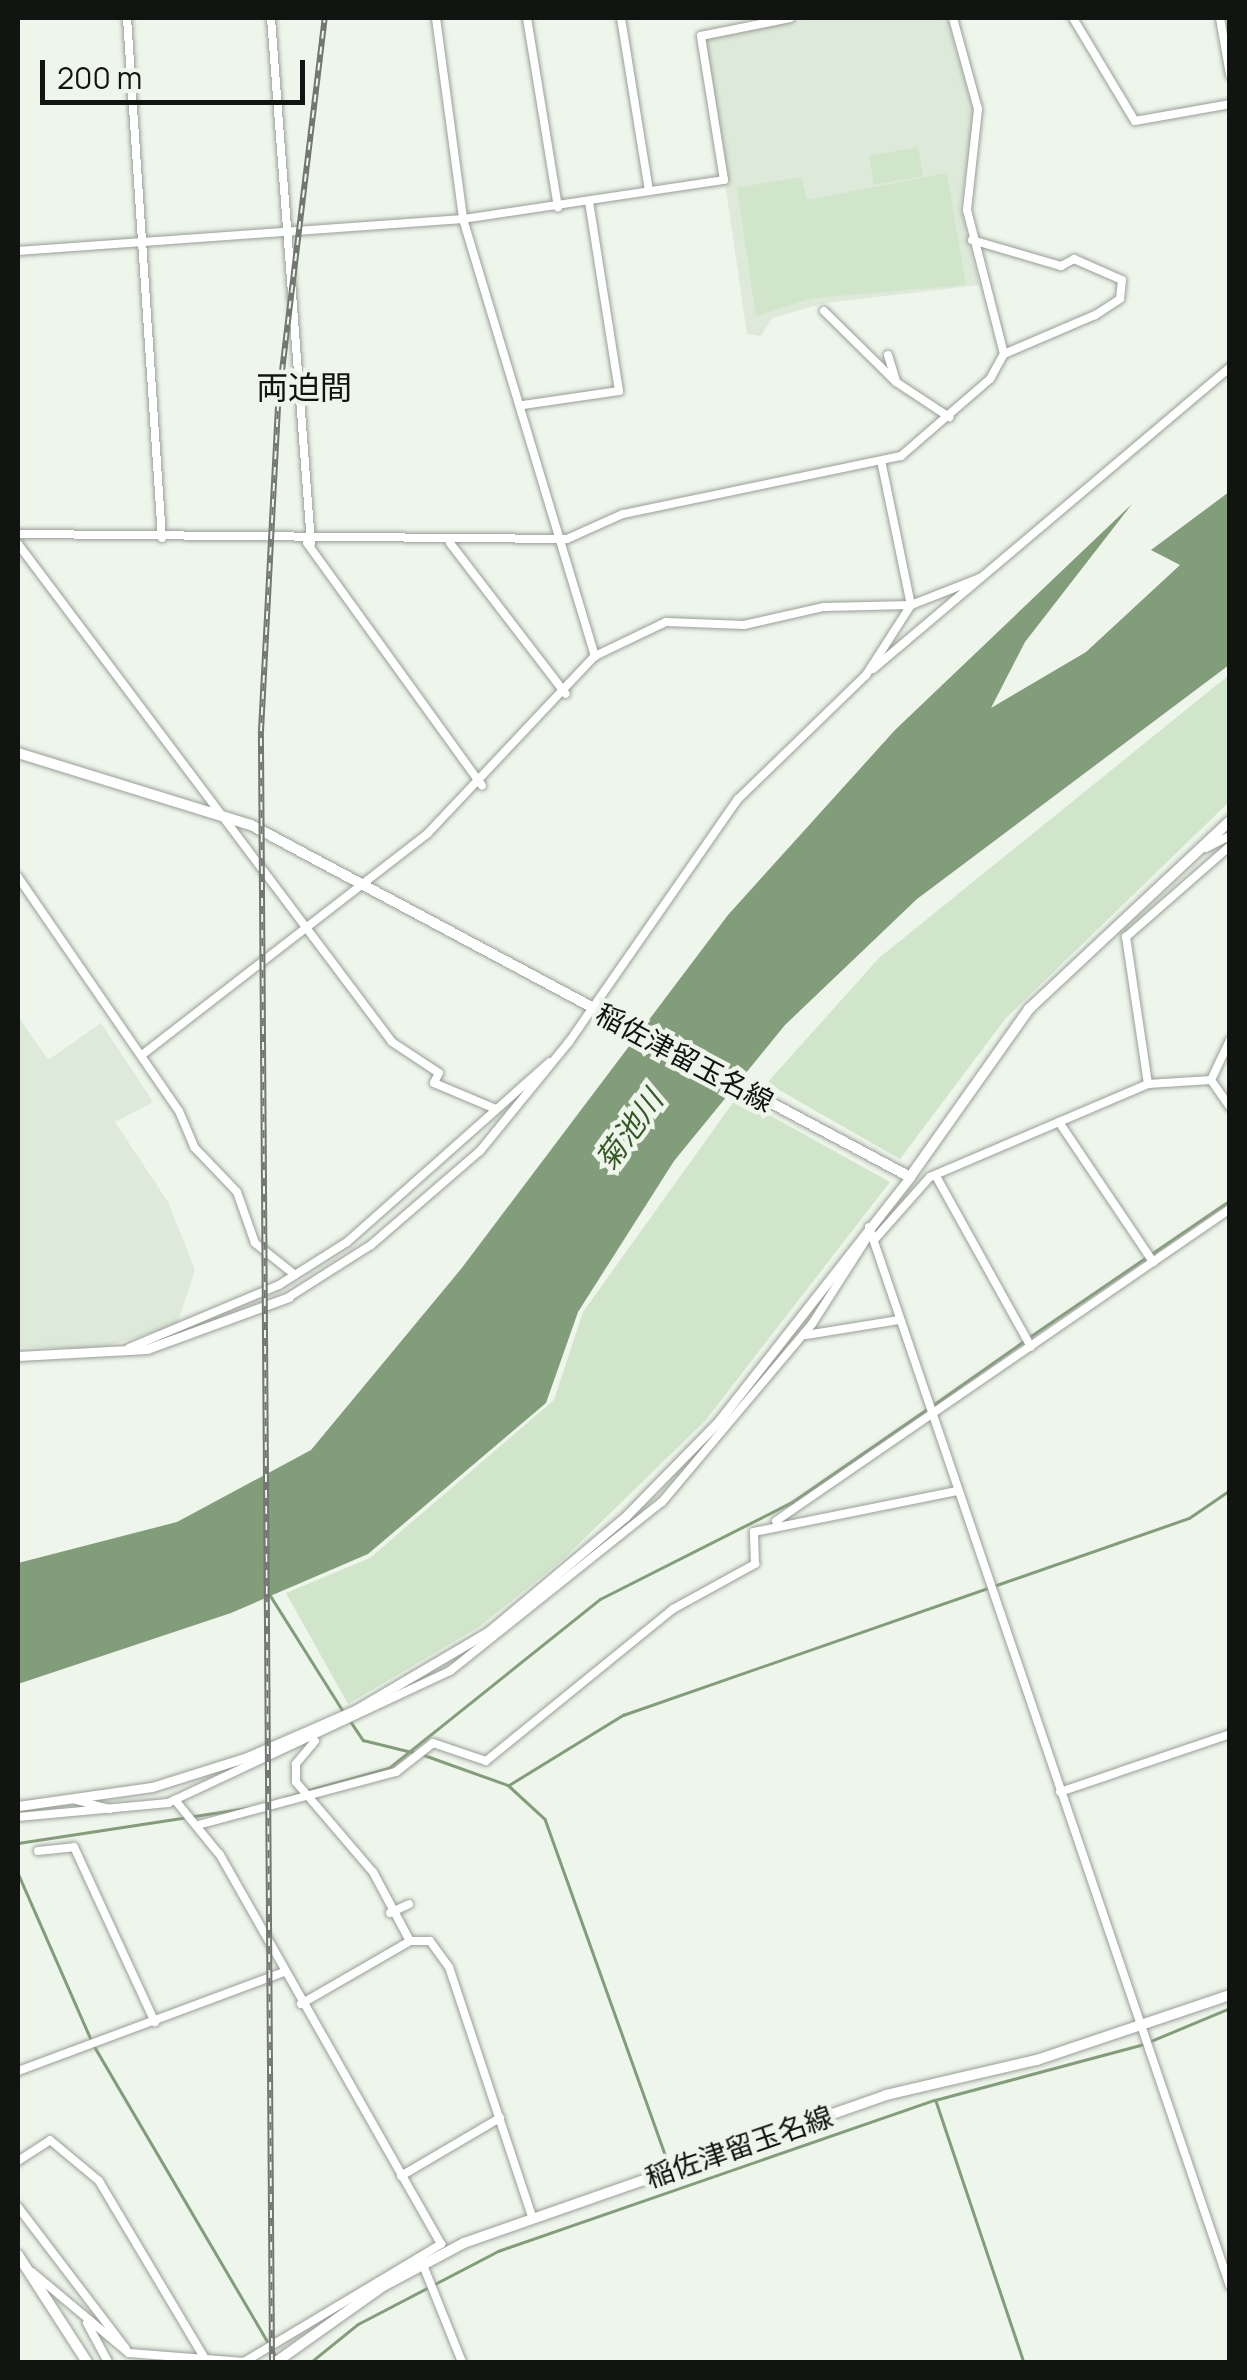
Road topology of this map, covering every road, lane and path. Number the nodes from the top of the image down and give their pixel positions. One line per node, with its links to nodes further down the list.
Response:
1 (128, 18): 19 (street)
2 (272, 18): 17 (street)
3 (436, 18): 16 (street)
4 (526, 18): 15 (street)
5 (621, 18): 13 (street)
6 (790, 18): 10 (street)
7 (953, 18): 18 (street)
8 (1073, 18): 12 (street)
9 (1220, 18): 11 (street)
10 (772, 19): 13 (street)
11 (1230, 74)
12 (1230, 104)
13 (649, 192): 14 (street)
14 (589, 202): 15 (street); 26 (street)
15 (558, 207): 16 (street)
16 (462, 220): 17 (street); 26 (street)
17 (288, 229): 19 (street); 32 (street)
18 (972, 240): 22 (street); 22 (street)
19 (142, 241): 20 (street); 30 (street)
20 (18, 251)
21 (824, 311): 25 (street)
22 (1004, 354): 27 (street)
23 (888, 356): 25 (street)
24 (1230, 368): 35 (street)
25 (896, 382): 27 (street)
26 (523, 405): 31 (street)
27 (950, 416): 28 (street)
28 (882, 465): 31 (street); 36 (street)
29 (18, 534): 30 (street)
30 (162, 538): 32 (street)
31 (567, 539): 33 (street); 37 (street)
32 (309, 543): 33 (street); 41 (street)
33 (450, 543): 39 (street)
34 (18, 544): 42 (street)
35 (980, 578): 36 (street); 38 (street)
36 (911, 605): 37 (street); 38 (street)
37 (596, 656): 39 (street)
38 (866, 675): 50 (street)
39 (566, 694): 41 (street)
40 (18, 754): 42 (main road, 稲佐津留玉名線)
41 (482, 786): 48 (street)
42 (216, 812): 48 (main road, 稲佐津留玉名線); 49 (street)
43 (1230, 821): 46 (main road)
44 (1230, 836): 46 (street)
45 (1230, 846): 55 (street)
46 (1188, 857): 59 (main road)
47 (18, 878): 52 (street)
48 (367, 885): 49 (street); 50 (main road, 稲佐津留玉名線)
49 (305, 934): 52 (street); 57 (street)
50 (598, 1009): 53 (street); 59 (main road, 稲佐津留玉名線)
51 (1230, 1040): 54 (street)
52 (142, 1055): 64 (street)
53 (554, 1060): 57 (street); 65 (street)
54 (1211, 1080): 55 (street); 56 (street)
55 (1148, 1084): 58 (street)
56 (1230, 1107)
57 (496, 1109): 64 (street)
58 (1058, 1122): 60 (street); 63 (street)
59 (910, 1178): 62 (street)
60 (937, 1178): 62 (street); 68 (street)
61 (1230, 1209): 63 (street)
62 (872, 1233): 66 (street); 67 (street); 78 (street)
63 (1152, 1260): 68 (street)
64 (295, 1274): 69 (street)
65 (290, 1298): 69 (street)
66 (899, 1320): 67 (street); 71 (street)
67 (801, 1338): 75 (street)
68 (1031, 1345): 71 (street)
69 (120, 1352): 70 (street)
70 (18, 1356)
71 (931, 1415): 72 (street); 73 (street)
72 (957, 1491): 73 (street); 76 (street)
73 (769, 1525): 77 (street)
74 (1230, 1734): 76 (street)
75 (315, 1740): 77 (street); 79 (street)
76 (1060, 1792): 92 (street)
77 (304, 1798): 83 (street); 86 (street)
78 (76, 1800): 80 (street); 81 (street)
79 (175, 1800): 81 (street); 83 (street)
80 (18, 1806)
81 (129, 1811): 82 (street)
82 (18, 1818)
83 (196, 1824): 88 (street)
84 (38, 1852): 91 (street)
85 (410, 1904): 86 (street)
86 (390, 1914): 87 (street)
87 (410, 1941): 90 (street); 94 (street)
88 (284, 1972): 90 (street); 91 (street)
89 (1230, 1995): 92 (main road, 稲佐津留玉名線)
90 (302, 2004): 96 (street)
91 (155, 2022): 93 (street)
92 (1142, 2037): 98 (main road, 稲佐津留玉名線); 102 (street)
93 (18, 2068)
94 (500, 2118): 96 (street); 98 (street)
95 (18, 2161): 105 (street)
96 (401, 2176): 100 (street)
97 (18, 2207): 104 (street)
98 (532, 2217): 100 (main road, 稲佐津留玉名線)
99 (18, 2256): 101 (main road)
100 (421, 2259): 105 (street); 106 (main road, 稲佐津留玉名線); 109 (street)
101 (28, 2269): 103 (street); 107 (main road)
102 (1230, 2286)
103 (80, 2312): 104 (street); 108 (street)
104 (128, 2353): 105 (street)
105 (204, 2357)
106 (281, 2359)
107 (87, 2362)
108 (108, 2362)
109 (462, 2362)

